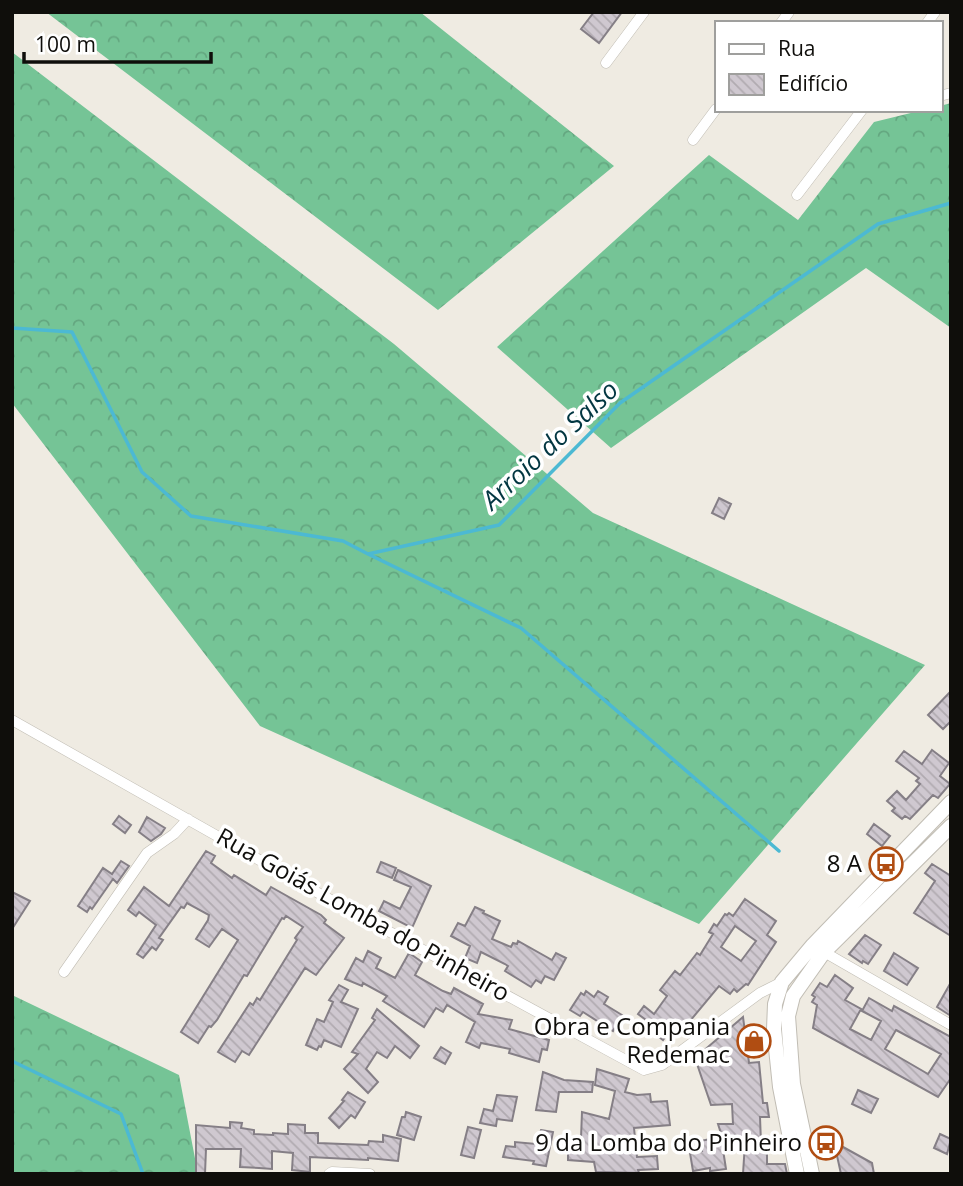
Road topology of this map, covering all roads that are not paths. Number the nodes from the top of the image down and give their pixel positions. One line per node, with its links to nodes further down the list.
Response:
1 (644, 12): 2 (street)
2 (606, 63)
3 (715, 110): 5 (street)
4 (860, 112): 6 (street)
5 (693, 141)
6 (797, 195)
7 (12, 720): 9 (street, Rua Goiás Lomba do Pinheiro)
8 (951, 802): 13 (main road)
9 (188, 819): 12 (street); 13 (street, Rua Goiás Lomba do Pinheiro)
10 (951, 826): 11 (main road)
11 (824, 952): 14 (street); 18 (main road)
12 (64, 972)
13 (782, 982): 17 (main road)
14 (951, 1025)
15 (329, 1174): 16 (street)
16 (370, 1174)
17 (797, 1174)
18 (812, 1174)

